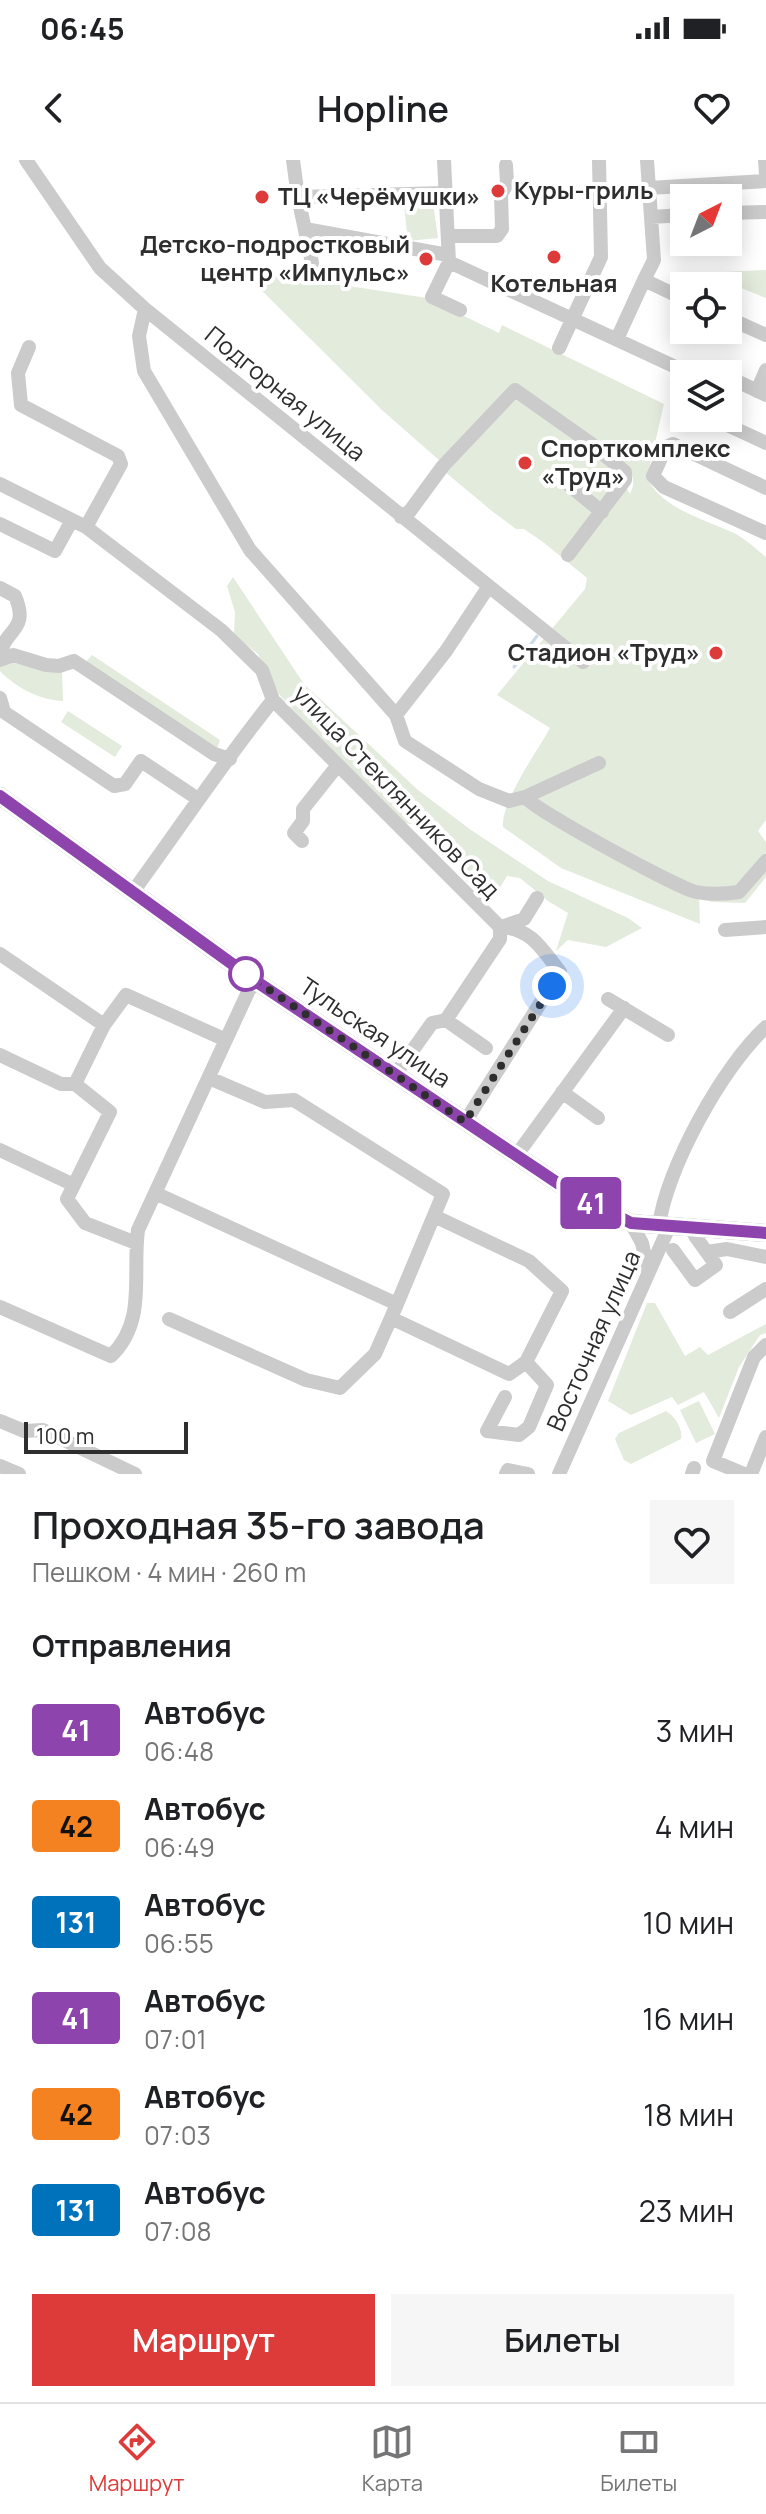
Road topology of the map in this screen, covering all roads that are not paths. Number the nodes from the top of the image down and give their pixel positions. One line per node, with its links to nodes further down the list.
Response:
1 (26, 160): 23 (street, Подгорная улица)
2 (293, 160): 12 (street)
3 (444, 160): 11 (street)
4 (599, 160): 25 (street)
5 (647, 160): 10 (street)
6 (765, 160): 8 (street)
7 (506, 165): 18 (street)
8 (766, 174)
9 (766, 181): 10 (street)
10 (649, 188): 16 (street)
11 (445, 193): 12 (street); 18 (street)
12 (298, 197): 17 (street)
13 (766, 212): 14 (street)
14 (742, 213)
15 (670, 216): 16 (street)
16 (651, 217): 21 (street)
17 (305, 229): 19 (street); 20 (street)
18 (448, 236): 19 (street)
19 (449, 259): 24 (street); 25 (street)
20 (312, 263)
21 (644, 280): 22 (street); 28 (street)
22 (670, 292)
23 (145, 309): 41 (street, Подгорная улица); 53 (street, улица Стеклянников Сад)
24 (460, 310)
25 (573, 319): 28 (street); 30 (street)
26 (742, 324): 27 (street)
27 (766, 335)
28 (617, 339): 31 (street)
29 (29, 347): 44 (street)
30 (559, 348)
31 (670, 364)
32 (766, 370): 34 (street)
33 (742, 384): 34 (street)
34 (761, 393)
35 (742, 432): 36 (street)
36 (766, 443)
37 (0, 484): 42 (street, улица Стеклянников Сад)
38 (569, 485): 40 (street)
39 (766, 488): 45 (street)
40 (602, 512): 41 (street); 46 (street)
41 (401, 517): 47 (street, Подгорная улица)
42 (72, 520): 43 (street); 44 (street, улица Стеклянников Сад)
43 (0, 524)
44 (86, 527): 52 (street, улица Стеклянников Сад)
45 (766, 533)
46 (568, 555)
47 (489, 586): 50 (street, Подгорная улица); 53 (street)
48 (0, 588): 49 (street)
49 (0, 658): 54 (street)
50 (583, 662)
51 (0, 698): 59 (street)
52 (273, 700): 54 (street); 56 (street, улица Стеклянников Сад)
53 (396, 715): 58 (street, улица Стеклянников Сад)
54 (230, 759): 59 (street)
55 (599, 763): 58 (street)
56 (338, 765): 60 (street); 64 (street, улица Стеклянников Сад)
57 (0, 796): 62 (main road, Тульская улица)
58 (525, 797): 61 (street)
59 (198, 799): 62 (street)
60 (302, 841)
61 (766, 861)
62 (132, 893): 68 (main road, Тульская улица)
63 (537, 898): 64 (street)
64 (500, 927): 71 (street); 83 (street)
65 (766, 927): 66 (street)
66 (725, 930)
67 (0, 954): 72 (street)
68 (257, 982): 75 (street); 78 (main road, Тульская улица)
69 (608, 999): 70 (street)
70 (624, 1008): 74 (street); 81 (street)
71 (446, 1020): 76 (street); 78 (street)
72 (104, 1025): 75 (street); 80 (street)
73 (763, 1033): 90 (street, Восточная улица)
74 (668, 1035)
75 (226, 1040): 79 (street)
76 (486, 1048)
77 (0, 1055): 80 (street)
78 (395, 1075): 83 (main road, Тульская улица)
79 (209, 1078): 87 (street); 88 (street)
80 (75, 1084): 86 (street)
81 (562, 1092): 82 (street); 85 (street)
82 (598, 1118)
83 (465, 1122): 85 (main road, Тульская улица)
84 (0, 1150): 86 (street)
85 (516, 1156): 89 (main road, Тульская улица)
86 (74, 1185): 93 (street)
87 (155, 1193): 93 (street); 99 (street)
88 (434, 1216): 99 (street); 105 (street)
89 (631, 1223): 90 (main road, Тульская улица); 97 (street)
90 (664, 1226): 91 (main road, Тульская улица); 97 (street, Восточная улица)
91 (701, 1233): 92 (main road, Тульская улица); 94 (street); 95 (street)
92 (766, 1233)
93 (136, 1243): 100 (street)
94 (673, 1250): 95 (street); 97 (street)
95 (707, 1252): 96 (street)
96 (766, 1257)
97 (649, 1272): 114 (street, Восточная улица)
98 (766, 1289): 101 (street)
99 (397, 1304): 102 (street)
100 (0, 1307)
101 (730, 1312)
102 (391, 1318): 103 (street); 105 (street)
103 (169, 1319)
104 (766, 1345): 115 (street)
105 (526, 1362): 106 (street)
106 (505, 1397)
107 (0, 1421): 111 (street)
108 (766, 1437): 116 (street)
109 (0, 1466): 110 (street)
110 (19, 1474)
111 (135, 1474)
112 (506, 1474): 113 (street)
113 (528, 1474)
114 (559, 1474)
115 (744, 1474)
116 (751, 1474)

